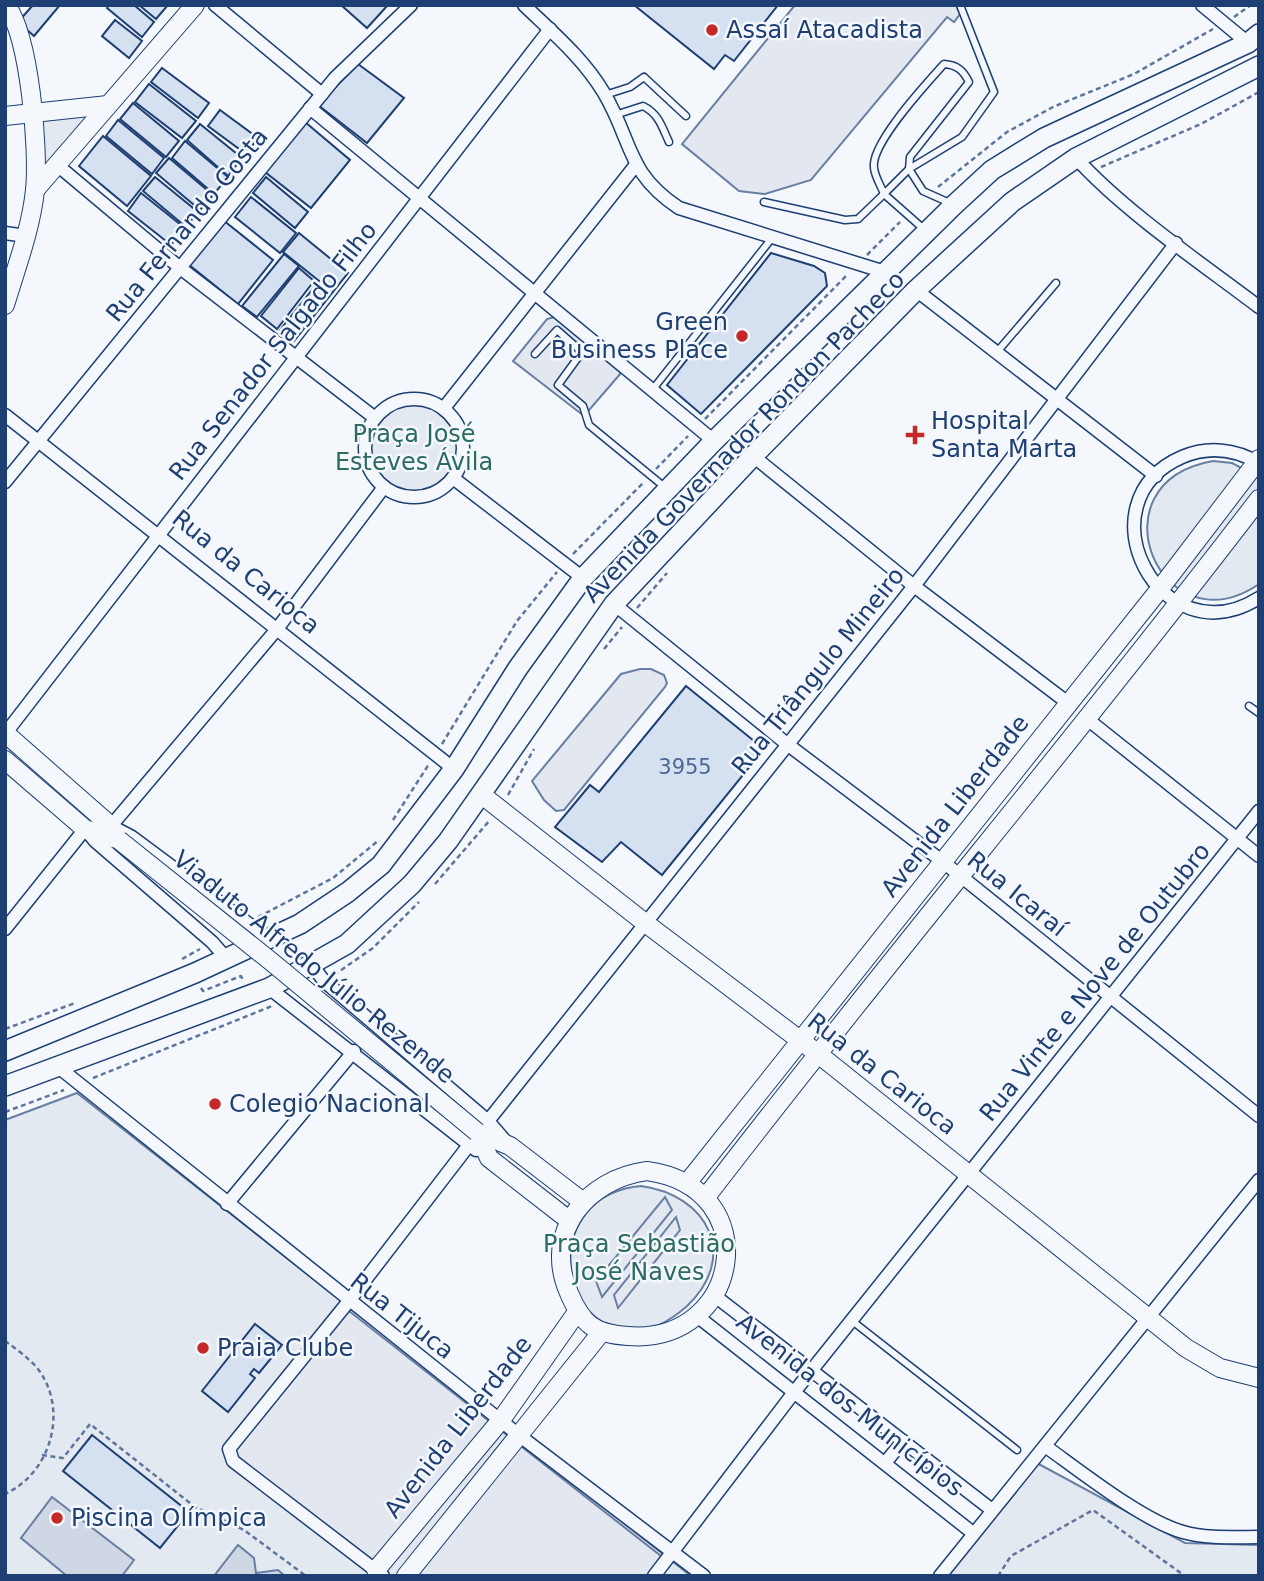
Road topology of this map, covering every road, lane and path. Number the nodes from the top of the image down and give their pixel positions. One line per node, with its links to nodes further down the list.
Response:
1 (195, 5): 13 (street)
2 (215, 5): 11 (street)
3 (411, 5): 11 (street, Rua Fernando Costa)
4 (524, 5): 8 (street)
5 (960, 5): 23 (lane)
6 (1202, 5): 9 (street)
7 (12, 8): 15 (street)
8 (550, 29): 12 (street); 26 (street, Rua Senador Salgado Filho)
9 (1253, 39): 28 (main road, Avenida Governador Rondon Pacheco)
10 (1259, 66): 20 (main road, Avenida Governador Rondon Pacheco)
11 (322, 93): 14 (street, Rua Fernando Costa)
12 (605, 95): 17 (street); 18 (lane)
13 (108, 105): 15 (street); 21 (street)
14 (310, 108): 26 (street); 34 (street, Rua Fernando Costa)
15 (34, 111): 16 (street); 24 (street)
16 (5, 116)
17 (615, 116): 19 (lane); 22 (street)
18 (686, 116)
19 (669, 142)
20 (1076, 158): 33 (street); 37 (main road, Avenida Governador Rondon Pacheco)
21 (56, 164): 24 (street); 34 (street)
22 (635, 166): 32 (street); 38 (street)
23 (909, 169): 25 (lane); 25 (lane); 28 (lane)
24 (35, 190): 31 (street)
25 (884, 194): 27 (lane); 29 (lane)
26 (420, 196): 38 (street); 43 (street, Rua Senador Salgado Filho)
27 (764, 202)
28 (954, 205): 29 (main road, Avenida Governador Rondon Pacheco)
29 (927, 232): 35 (main road, Avenida Governador Rondon Pacheco)
30 (5, 233): 31 (street)
31 (26, 236): 39 (street)
32 (772, 238): 35 (street); 44 (lane)
33 (1176, 243): 40 (street); 45 (street, Rua Triângulo Mineiro)
34 (179, 267): 43 (street); 49 (street, Rua Fernando Costa)
35 (885, 272): 50 (main road, Avenida Governador Rondon Pacheco)
36 (1056, 283): 42 (lane)
37 (916, 290): 42 (street); 51 (main road, Avenida Governador Rondon Pacheco)
38 (534, 294): 44 (street); 46 (street)
39 (5, 305)
40 (1259, 307)
41 (536, 354): 57 (lane)
42 (996, 354): 45 (street)
43 (298, 357): 48 (street); 59 (street, Rua Senador Salgado Filho)
44 (653, 389): 50 (street)
45 (1057, 402): 53 (street); 61 (street, Rua Triângulo Mineiro)
46 (444, 408): 48 (street); 54 (street)
47 (5, 415): 49 (street, Rua da Carioca)
48 (375, 418): 56 (street)
49 (39, 439): 55 (street, Rua Fernando Costa); 59 (street, Rua da Carioca)
50 (714, 441): 57 (main road, Avenida Governador Rondon Pacheco)
51 (753, 456): 61 (street); 64 (main road, Avenida Governador Rondon Pacheco)
52 (1258, 461): 53 (street); 62 (street, Avenida Liberdade)
53 (1156, 476): 62 (street)
54 (453, 478): 56 (street); 60 (street)
55 (5, 482)
56 (384, 487): 66 (street)
57 (668, 490): 60 (main road, Avenida Governador Rondon Pacheco)
58 (1259, 499): 65 (street, Avenida Liberdade)
59 (158, 533): 66 (street, Rua da Carioca); 71 (street, Rua Senador Salgado Filho)
60 (583, 578): 74 (main road, Avenida Governador Rondon Pacheco)
61 (914, 586): 67 (street); 72 (street, Rua Triângulo Mineiro)
62 (1159, 590): 65 (street); 67 (street, Avenida Liberdade)
63 (1259, 598): 65 (street)
64 (614, 604): 72 (street, Rua Icaraí); 75 (main road, Avenida Governador Rondon Pacheco)
65 (1179, 604): 70 (street, Avenida Liberdade)
66 (277, 629): 74 (street, Rua da Carioca); 78 (street)
67 (1068, 703): 81 (street, Avenida Liberdade)
68 (1249, 706): 69 (lane)
69 (1259, 713)
70 (1086, 718): 79 (street); 82 (street, Avenida Liberdade)
71 (5, 733): 78 (street)
72 (787, 744): 81 (street, Rua Icaraí); 85 (street, Rua Triângulo Mineiro)
73 (5, 760): 77 (street)
74 (454, 769): 87 (main road, Avenida Governador Rondon Pacheco)
75 (482, 794): 85 (street, Rua da Carioca); 89 (main road, Avenida Governador Rondon Pacheco)
76 (1259, 811): 79 (street, Rua Vinte e Nove de Outubro)
77 (86, 829): 78 (street); 84 (street); 86 (street)
78 (115, 833): 83 (street); 103 (street, Viaduto Alfredo Júlio Rezende, bridge)
79 (1237, 839): 80 (street); 93 (street, Rua Vinte e Nove de Outubro)
80 (1259, 856)
81 (942, 861): 82 (street, Rua Icaraí); 96 (street, Avenida Liberdade)
82 (958, 874): 93 (street, Rua Icaraí); 99 (street, Avenida Liberdade)
83 (208, 895): 84 (street); 87 (street)
84 (189, 922): 88 (street)
85 (643, 922): 96 (street, Rua da Carioca); 103 (street, Rua Triângulo Mineiro)
86 (5, 929)
87 (270, 939): 88 (main road, Avenida Governador Rondon Pacheco)
88 (227, 959): 90 (main road, Avenida Governador Rondon Pacheco)
89 (312, 965): 91 (main road, Avenida Governador Rondon Pacheco); 94 (street)
90 (195, 973): 92 (path); 97 (main road, Avenida Governador Rondon Pacheco)
91 (269, 988): 92 (main road, Avenida Governador Rondon Pacheco); 95 (street)
92 (249, 995): 100 (main road, Avenida Governador Rondon Pacheco)
93 (1112, 996): 102 (street, Rua Icaraí); 104 (street, Rua Vinte e Nove de Outubro)
94 (348, 1001): 95 (street); 103 (street)
95 (323, 1028): 98 (street)
96 (799, 1040): 99 (street, Rua da Carioca); 106 (street, Avenida Liberdade)
97 (7, 1046)
98 (354, 1051): 103 (street); 109 (street)
99 (817, 1053): 104 (street, Rua da Carioca); 107 (street, Avenida Liberdade)
100 (57, 1066): 101 (main road, Avenida Governador Rondon Pacheco); 109 (street, Rua Tijuca)
101 (5, 1086)
102 (1259, 1116)
103 (478, 1133): 108 (street); 110 (street); 112 (street, Rua Triângulo Mineiro)
104 (969, 1174): 115 (street, Rua da Carioca); 116 (street, Rua Vinte e Nove de Outubro)
105 (1259, 1180): 115 (street)
106 (688, 1182): 107 (street); 108 (street)
107 (706, 1197): 111 (street)
108 (583, 1202): 110 (street)
109 (227, 1204): 112 (street, Rua Tijuca)
110 (570, 1220): 113 (street)
111 (715, 1296): 114 (street); 119 (street, Avenida dos Municípios)
112 (349, 1300): 122 (street, Rua Tijuca); 134 (street, Rua Triângulo Mineiro)
113 (577, 1312): 117 (street); 122 (street, Avenida Liberdade)
114 (697, 1316): 117 (street); 121 (street, Avenida dos Municípios)
115 (1147, 1318): 120 (street, Rua da Carioca); 125 (street)
116 (851, 1321): 119 (street, Rua Vinte e Nove de Outubro); 126 (lane)
117 (600, 1334): 123 (street)
118 (5, 1340): 127 (path)
119 (811, 1371): 121 (street, Rua Vinte e Nove de Outubro); 124 (street, Avenida dos Municípios)
120 (1259, 1378)
121 (794, 1391): 128 (street, Avenida dos Municípios); 133 (street, Rua Vinte e Nove de Outubro)
122 (501, 1420): 123 (street, Rua Tijuca); 134 (street, Avenida Liberdade)
123 (520, 1436): 133 (street, Rua Tijuca); 136 (street)
124 (902, 1441): 128 (street); 130 (street, Avenida dos Municípios)
125 (1045, 1446): 130 (street); 132 (street)
126 (1017, 1450)
127 (43, 1455): 129 (path); 135 (path)
128 (885, 1463): 131 (street, Avenida dos Municípios)
129 (5, 1494)
130 (992, 1510): 131 (street)
131 (973, 1533): 139 (street)
132 (1259, 1537)
133 (673, 1551): 137 (street, Rua Vinte e Nove de Outubro); 138 (street, Rua Tijuca)
134 (380, 1573)
135 (306, 1576)
136 (406, 1576)
137 (654, 1576)
138 (704, 1576)
139 (940, 1576)
140 (998, 1576): 141 (path)
141 (1185, 1576)

